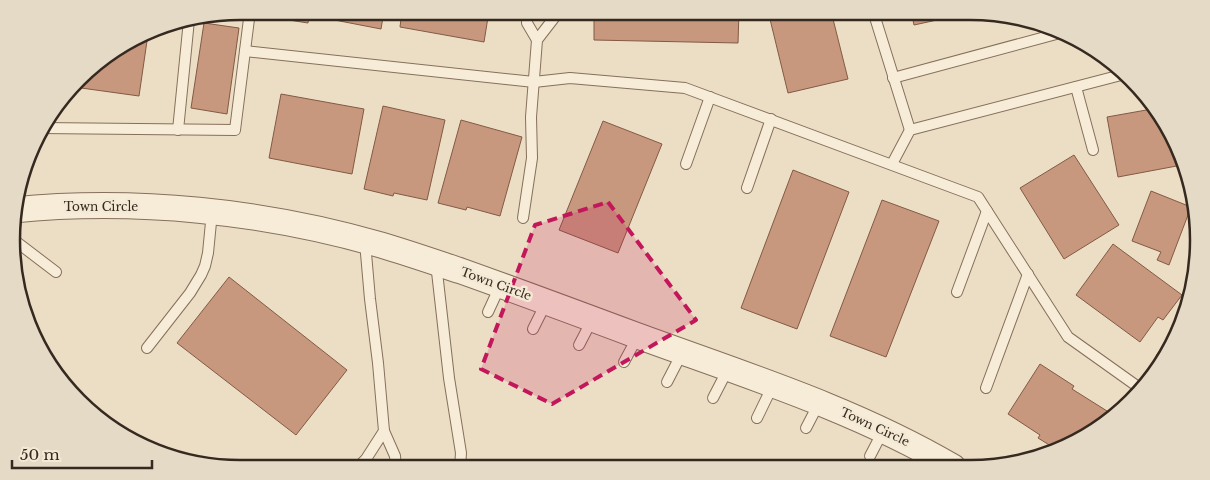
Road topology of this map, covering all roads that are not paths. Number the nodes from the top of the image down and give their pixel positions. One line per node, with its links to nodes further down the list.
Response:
1 (249, 20): 8 (lane)
2 (527, 20): 7 (lane)
3 (553, 20): 7 (lane)
4 (876, 20): 10 (lane)
5 (188, 26): 16 (lane)
6 (1050, 36): 10 (lane)
7 (538, 40): 11 (lane)
8 (245, 51): 11 (lane); 16 (lane)
9 (1117, 76): 12 (lane)
10 (893, 78): 17 (lane)
11 (534, 82): 13 (lane); 25 (lane)
12 (1076, 87): 17 (lane); 18 (lane)
13 (710, 97): 14 (lane); 19 (lane)
14 (771, 120): 20 (lane); 21 (lane)
15 (50, 128): 16 (lane)
16 (178, 130)
17 (910, 130): 20 (lane)
18 (1093, 150)
19 (686, 164)
20 (892, 164): 23 (lane)
21 (747, 188)
22 (22, 210): 24 (street, Town Circle)
23 (987, 211): 30 (lane); 32 (lane)
24 (212, 212): 26 (street, Town Circle); 39 (lane)
25 (523, 218)
26 (365, 241): 28 (street, Town Circle); 52 (lane)
27 (20, 245): 29 (lane)
28 (436, 263): 31 (street, Town Circle); 56 (lane)
29 (56, 272)
30 (1028, 274): 45 (lane); 46 (lane)
31 (501, 285): 33 (street, Town Circle); 34 (lane)
32 (957, 292)
33 (546, 302): 35 (street, Town Circle); 36 (lane)
34 (488, 312)
35 (593, 319): 37 (street, Town Circle); 38 (lane)
36 (533, 329)
37 (638, 336): 40 (street, Town Circle); 41 (lane)
38 (579, 345)
39 (147, 348)
40 (682, 352): 42 (street, Town Circle); 43 (lane)
41 (624, 362)
42 (728, 368): 44 (street, Town Circle); 47 (lane)
43 (667, 382)
44 (773, 385): 48 (street, Town Circle); 49 (lane)
45 (1135, 385)
46 (986, 388)
47 (714, 398)
48 (819, 402): 50 (lane); 51 (street, Town Circle)
49 (757, 418)
50 (806, 428)
51 (883, 430): 53 (lane); 57 (street, Town Circle)
52 (384, 431): 54 (lane); 55 (lane)
53 (870, 456)
54 (365, 460)
55 (395, 460)
56 (461, 460)
57 (936, 460)

